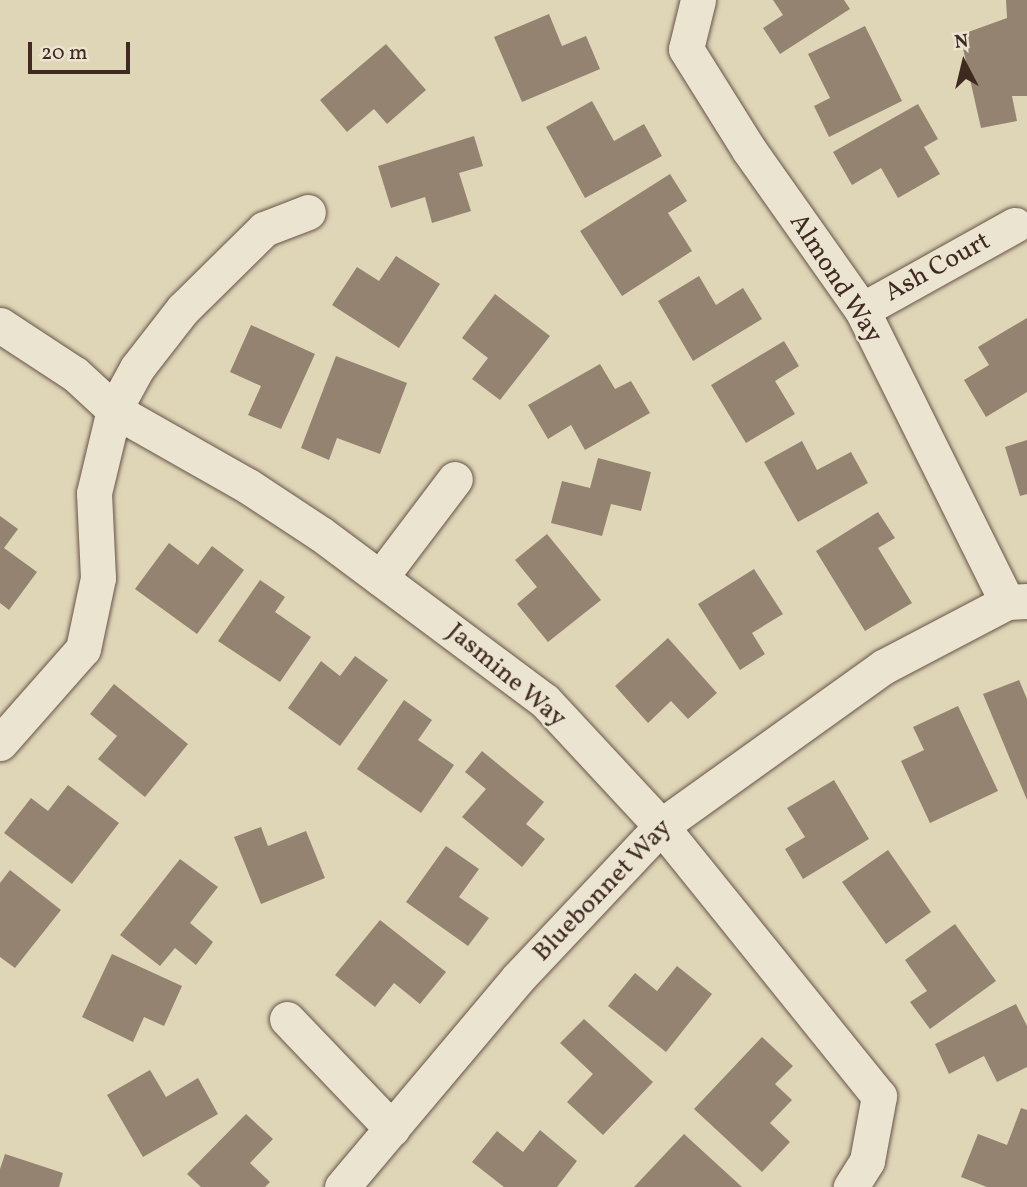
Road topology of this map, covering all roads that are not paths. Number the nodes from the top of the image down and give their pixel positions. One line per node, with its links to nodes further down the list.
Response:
1 (698, 0): 4 (street, Almond Way)
2 (308, 212): 6 (street)
3 (1015, 225): 4 (street, Ash Court)
4 (862, 310): 9 (street, Almond Way)
5 (0, 325): 6 (street, Jasmine Way)
6 (114, 410): 8 (street, Jasmine Way); 10 (street)
7 (455, 479): 8 (street)
8 (380, 578): 11 (street, Jasmine Way)
9 (1017, 602): 11 (street, Bluebonnet Way)
10 (0, 743)
11 (661, 826): 13 (street, Bluebonnet Way); 15 (street, Jasmine Way)
12 (286, 1019): 13 (street)
13 (392, 1129): 14 (street, Bluebonnet Way)
14 (342, 1187)
15 (851, 1187)

